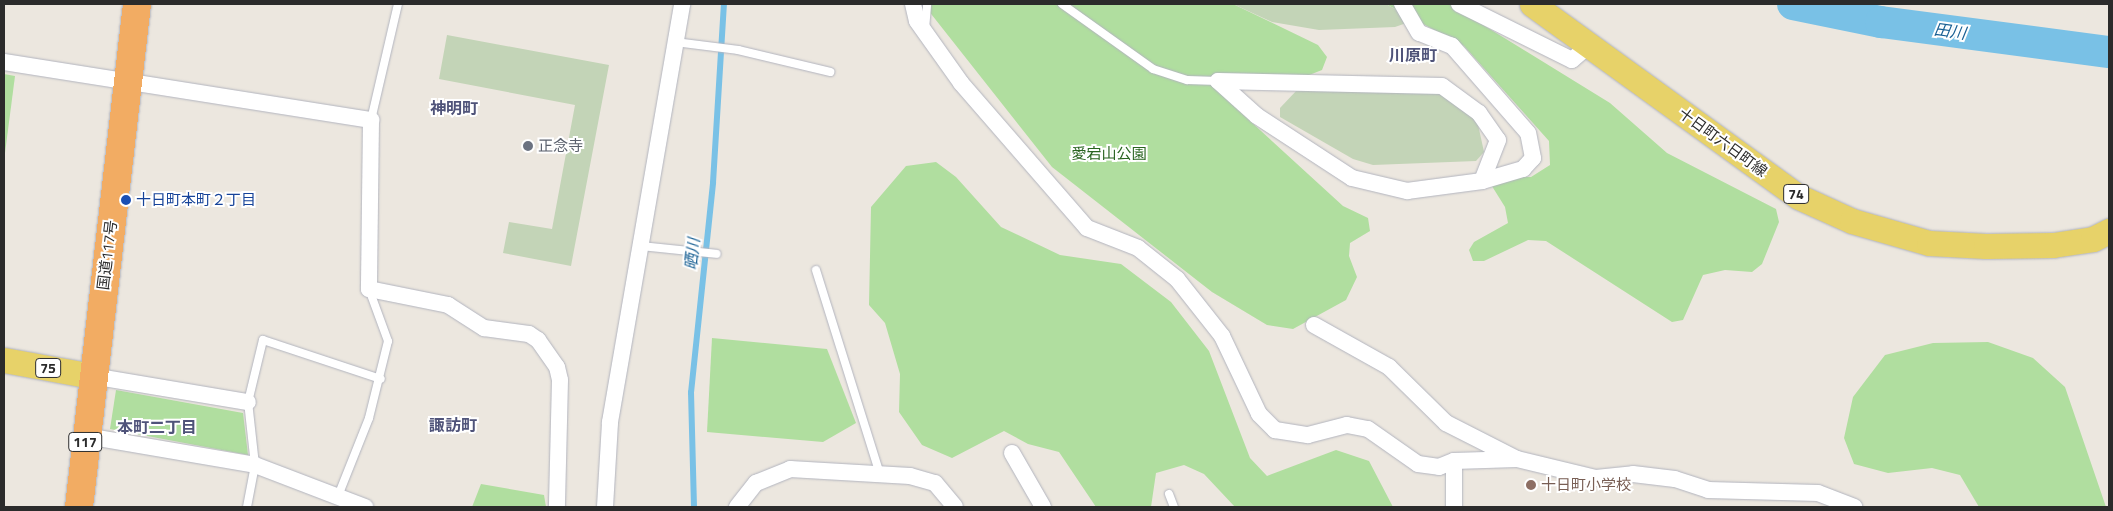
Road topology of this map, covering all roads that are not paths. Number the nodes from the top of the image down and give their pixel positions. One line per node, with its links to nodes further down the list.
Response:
1 (137, 4): 15 (highway, 国道117号 / 117)
2 (398, 4): 17 (lane)
3 (682, 4): 11 (street)
4 (914, 4): 10 (street)
5 (927, 4): 10 (lane)
6 (1062, 4): 16 (lane)
7 (1402, 4): 18 (street)
8 (1458, 4): 12 (street)
9 (1532, 4): 12 (main road, 十日町六日町線 / 74)
10 (925, 32): 32 (street)
11 (673, 42): 14 (lane); 20 (street)
12 (1589, 45): 19 (main road, 十日町六日町線 / 74)
13 (4, 62): 15 (street)
14 (830, 72)
15 (128, 81): 17 (street); 26 (highway, 国道117号 / 117)
16 (1218, 81): 18 (street); 18 (street)
17 (371, 120): 23 (street)
18 (1482, 181)
19 (2109, 231)
20 (638, 246): 21 (lane); 41 (street)
21 (717, 254)
22 (816, 270): 34 (lane)
23 (369, 289): 27 (lane); 40 (street)
24 (1314, 326): 31 (street)
25 (4, 360): 26 (main road, 75)
26 (92, 376): 28 (street); 29 (highway, 国道117号 / 117)
27 (381, 380): 28 (lane); 36 (lane)
28 (248, 402): 33 (lane)
29 (86, 436): 33 (street); 37 (highway, 国道117号 / 117)
30 (1012, 453): 44 (street)
31 (1517, 459): 32 (street); 47 (street)
32 (1454, 461): 46 (street)
33 (255, 465): 36 (street); 38 (lane)
34 (880, 474): 42 (street); 43 (street)
35 (1169, 494): 45 (lane)
36 (338, 496): 39 (street)
37 (78, 507)
38 (247, 507)
39 (365, 507)
40 (557, 507)
41 (605, 507)
42 (737, 507)
43 (955, 507)
44 (1043, 507)
45 (1174, 507)
46 (1454, 507)
47 (1854, 507)

